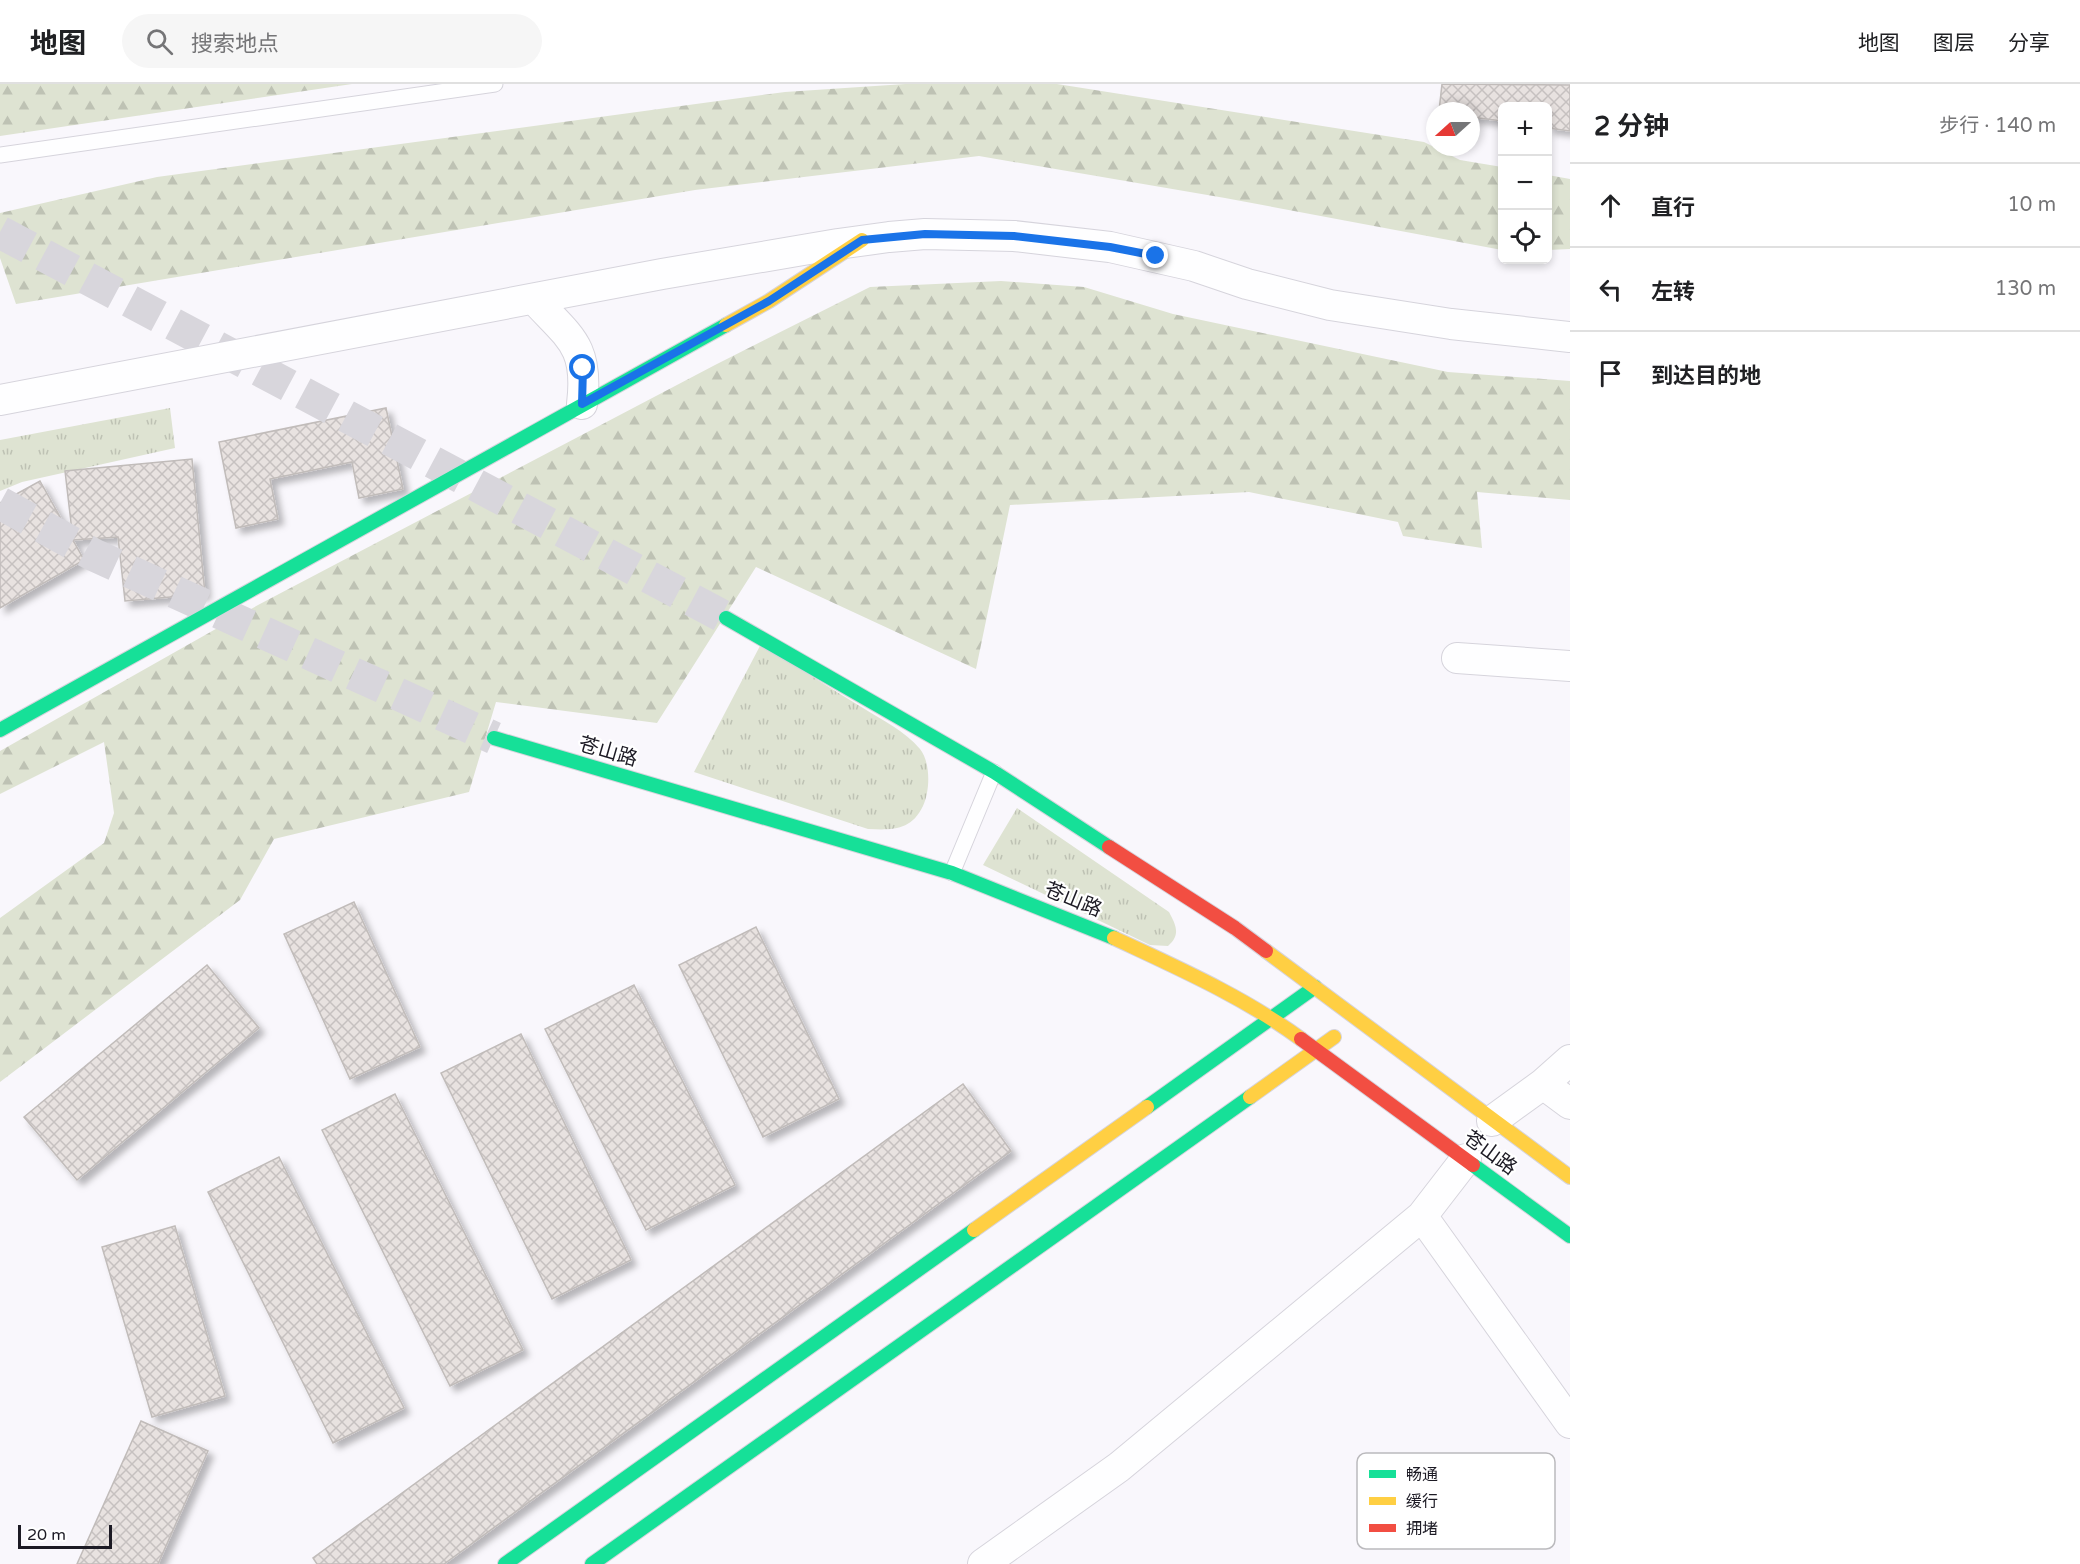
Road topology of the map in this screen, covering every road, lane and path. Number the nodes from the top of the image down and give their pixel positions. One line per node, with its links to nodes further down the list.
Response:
1 (495, 84): 2 (lane)
2 (0, 155)
3 (862, 240): 4 (street); 5 (street); 7 (street)
4 (534, 299): 6 (street); 7 (street)
5 (1570, 337)
6 (0, 400)
7 (582, 404): 11 (street)
8 (726, 618): 13 (street, 苍山路)
9 (1457, 658): 10 (street)
10 (1570, 666)
11 (0, 730)
12 (494, 738): 14 (street, 苍山路)
13 (994, 772): 14 (lane); 15 (street, 苍山路)
14 (952, 873): 16 (street, 苍山路)
15 (1315, 987): 16 (street); 17 (street, 苍山路)
16 (1273, 1018): 18 (street, 苍山路); 28 (street)
17 (1356, 1019): 18 (street); 22 (street, 苍山路)
18 (1319, 1050): 23 (street, 苍山路); 29 (street)
19 (1570, 1060): 20 (street)
20 (1543, 1084): 21 (street); 22 (street)
21 (1570, 1104)
22 (1492, 1121): 24 (street, 苍山路)
23 (1466, 1159): 25 (street); 26 (street, 苍山路)
24 (1570, 1177)
25 (1422, 1216): 27 (street); 30 (street)
26 (1570, 1236)
27 (1570, 1423)
28 (504, 1564)
29 (592, 1564)
30 (983, 1564)

